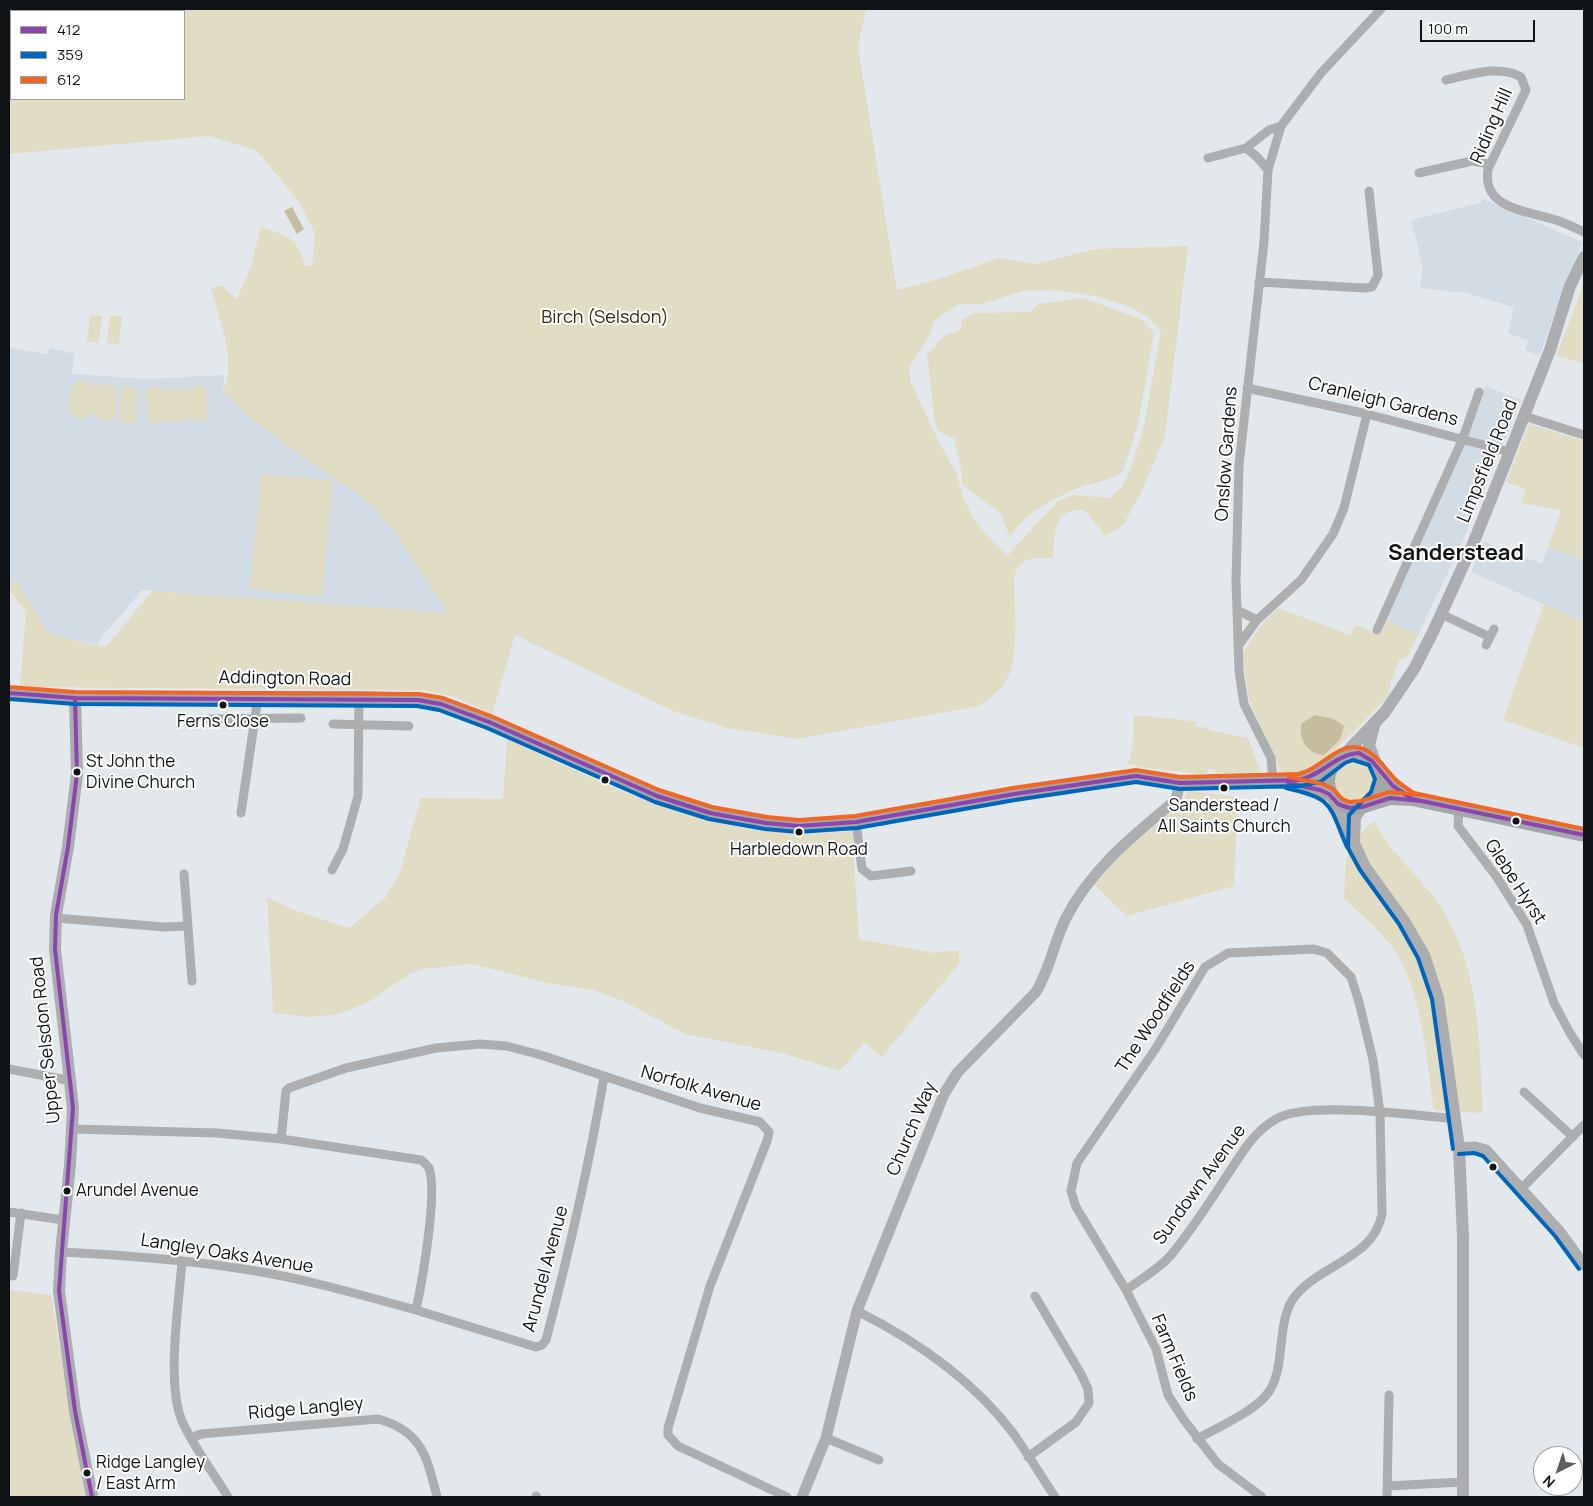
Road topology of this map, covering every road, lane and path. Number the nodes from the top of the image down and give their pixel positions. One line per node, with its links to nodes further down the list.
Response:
1 (1381, 9): 3 (street)
2 (1446, 80): 6 (street, Riding Hill)
3 (1281, 126): 4 (street); 7 (street, Onslow Gardens)
4 (1246, 148): 5 (street); 7 (street)
5 (1208, 158)
6 (1490, 164): 8 (street); 10 (street, Riding Hill)
7 (1268, 170): 12 (street, Onslow Gardens)
8 (1419, 173)
9 (1368, 192): 12 (street)
10 (1584, 232)
11 (1584, 257): 16 (main road, Limpsfield Road)
12 (1259, 282): 13 (street, Onslow Gardens)
13 (1247, 388): 15 (street, Cranleigh Gardens); 20 (street, Onslow Gardens)
14 (1479, 392): 18 (street)
15 (1367, 414): 18 (street, Cranleigh Gardens); 22 (street)
16 (1524, 416): 17 (street); 19 (main road, Limpsfield Road)
17 (1584, 435)
18 (1463, 438): 19 (street, Cranleigh Gardens); 24 (street)
19 (1510, 452): 21 (main road, Limpsfield Road)
20 (1237, 610): 22 (street); 25 (street, Onslow Gardens)
21 (1441, 614): 23 (street); 33 (main road, Limpsfield Road)
22 (1257, 620): 25 (street)
23 (1494, 628)
24 (1378, 630)
25 (1238, 646): 39 (street, Onslow Gardens)
26 (9, 693): 28 (main road, Addington Road)
27 (258, 697): 28 (main road, Addington Road); 29 (main road, Addington Road); 30 (street)
28 (75, 698): 52 (main road, Upper Selsdon Road)
29 (359, 698): 35 (street); 46 (main road, Addington Road)
30 (256, 717): 31 (street); 32 (street); 45 (street)
31 (302, 718)
32 (209, 719)
33 (1376, 722): 37 (main road, Limpsfield Road); 38 (main road, Limpsfield Road)
34 (333, 724): 35 (street)
35 (360, 724): 36 (street); 49 (street)
36 (409, 726)
37 (1340, 758): 38 (main road); 39 (main road); 41 (main road)
38 (1378, 767): 42 (main road); 43 (main road)
39 (1278, 781): 40 (main road, Addington Road); 41 (main road)
40 (1180, 783): 46 (main road, Addington Road); 78 (street, Church Way)
41 (1331, 797): 43 (main road); 48 (main road)
42 (1412, 799): 43 (main road); 44 (main road)
43 (1365, 806): 48 (main road)
44 (1459, 809): 47 (main road); 55 (street, Glebe Hyrst)
45 (241, 813)
46 (856, 822): 50 (street)
47 (1584, 835)
48 (1354, 845): 61 (main road)
49 (332, 870)
50 (911, 871)
51 (184, 874): 53 (street)
52 (56, 918): 53 (street); 58 (main road, Upper Selsdon Road)
53 (188, 926): 54 (street)
54 (192, 980)
55 (1584, 1055)
56 (9, 1069): 58 (street)
57 (604, 1077): 65 (street, Norfolk Avenue); 77 (street, Arundel Avenue); 90 (street, Norfolk Avenue)
58 (72, 1081): 63 (main road, Upper Selsdon Road)
59 (1524, 1092): 64 (street)
60 (1380, 1113): 61 (street, Sundown Avenue); 75 (street, Sundown Avenue); 75 (street, The Woodfields); 82 (street, The Woodfields)
61 (1456, 1119): 66 (main road)
62 (1584, 1125): 64 (street)
63 (73, 1129): 65 (street); 70 (main road, Upper Selsdon Road)
64 (1573, 1136): 67 (street)
65 (281, 1139): 77 (street)
66 (1459, 1148): 67 (street); 85 (main road)
67 (1522, 1188): 73 (street)
68 (9, 1212): 69 (street)
69 (21, 1213): 70 (street); 74 (street)
70 (63, 1220): 71 (main road, Upper Selsdon Road)
71 (61, 1252): 72 (street, Langley Oaks Avenue); 87 (main road, Upper Selsdon Road)
72 (182, 1260): 77 (street, Langley Oaks Avenue); 80 (street)
73 (1584, 1265)
74 (13, 1276)
75 (1126, 1290): 82 (street, Farm Fields)
76 (1035, 1296): 83 (street)
77 (416, 1310)
78 (857, 1311): 81 (street, Church Way); 83 (street)
79 (1389, 1395): 86 (street)
80 (191, 1438): 88 (street); 89 (street, Ridge Langley)
81 (826, 1438): 84 (street); 91 (street, Church Way)
82 (1197, 1439): 93 (street, Farm Fields)
83 (1028, 1457): 92 (street)
84 (879, 1460)
85 (1462, 1482): 86 (street); 95 (main road)
86 (1388, 1486): 94 (street)
87 (92, 1497)
88 (228, 1497)
89 (436, 1497)
90 (787, 1497)
91 (802, 1497)
92 (1055, 1497)
93 (1262, 1497)
94 (1387, 1497)
95 (1463, 1497)

